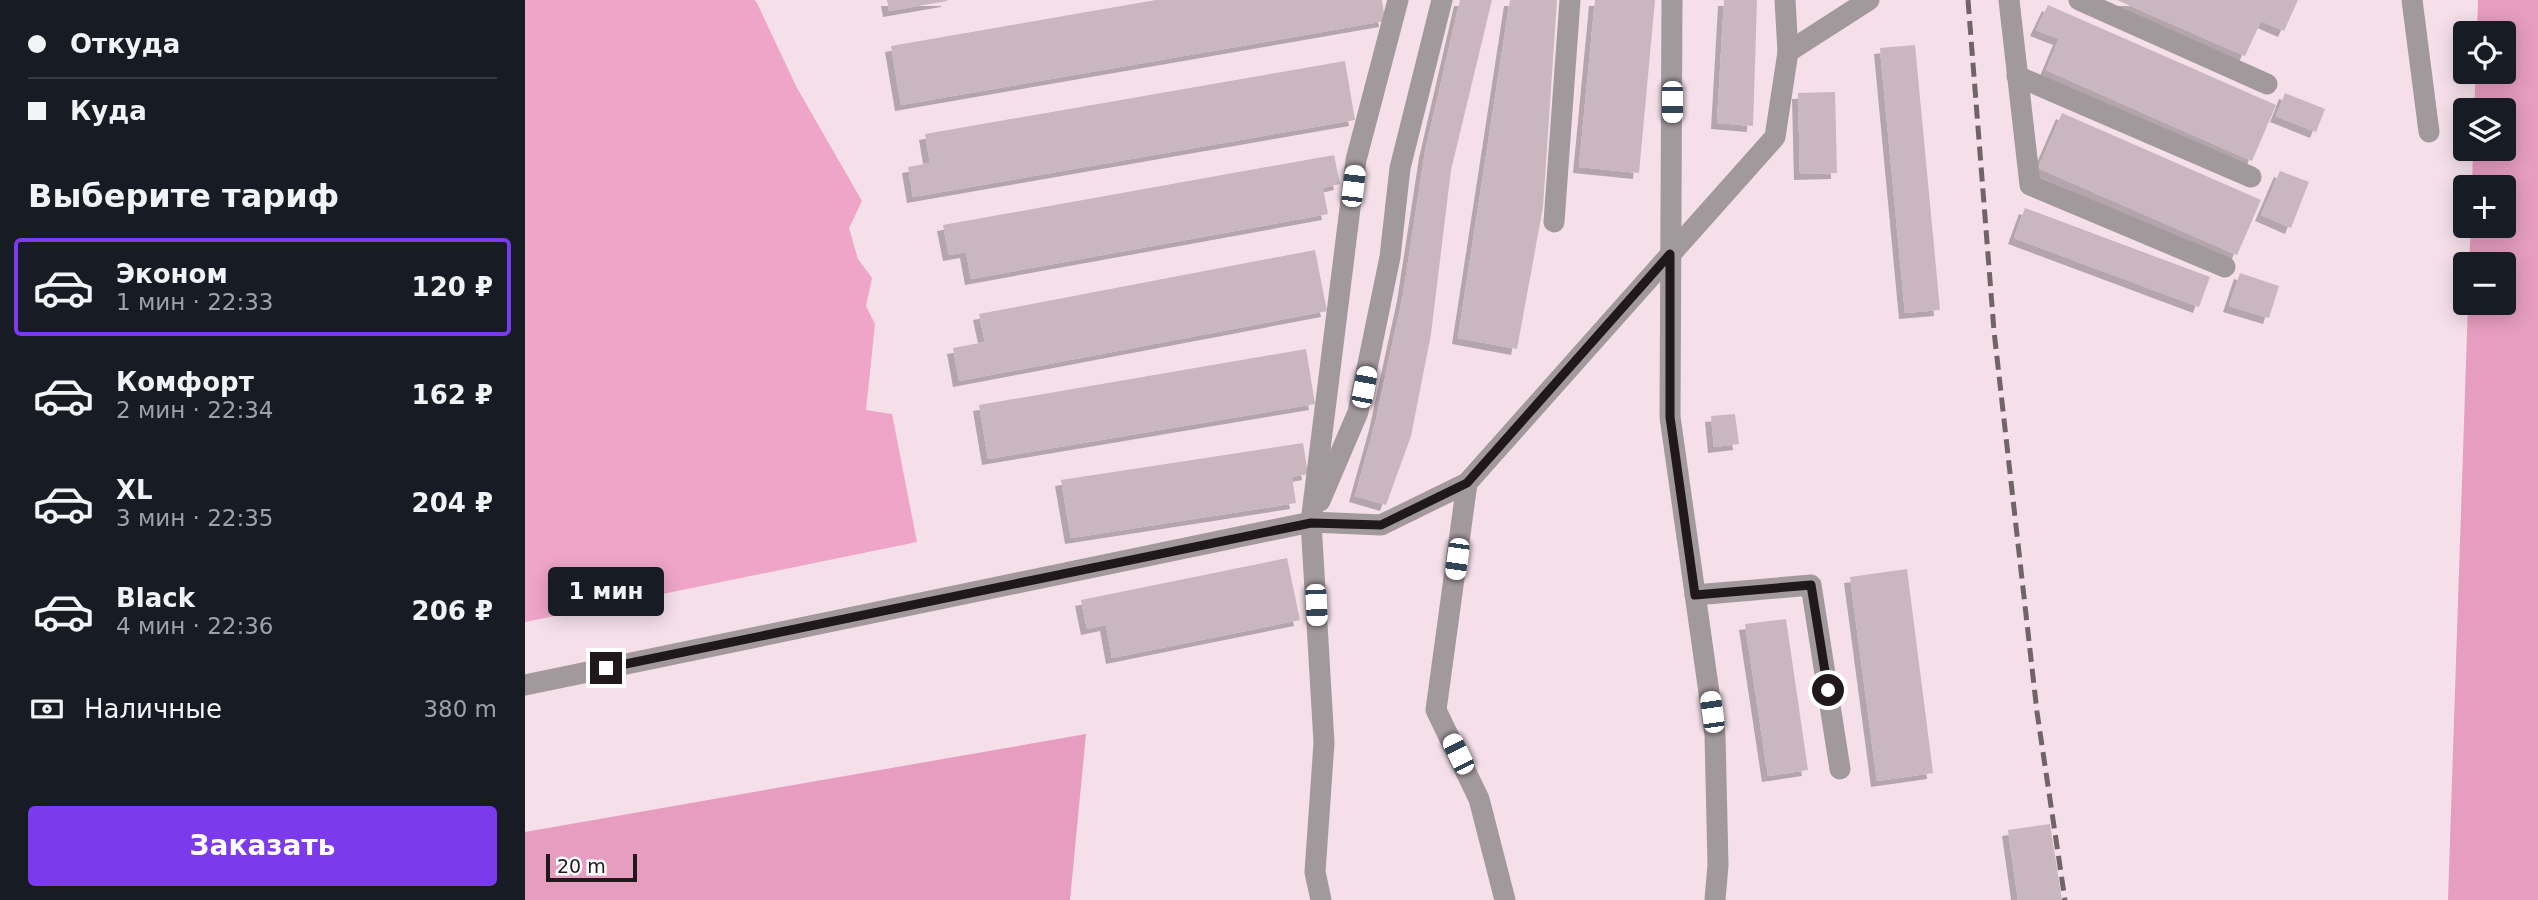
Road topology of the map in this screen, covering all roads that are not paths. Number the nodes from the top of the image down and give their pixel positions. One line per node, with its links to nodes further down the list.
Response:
1 (1398, 0): 19 (street)
2 (1442, 0): 19 (street)
3 (1570, 0): 15 (street)
4 (1672, 0): 16 (street)
5 (1785, 0): 10 (street)
6 (1869, 0): 10 (street)
7 (2008, 0): 11 (street)
8 (2079, 0): 12 (street)
9 (2412, 0): 13 (street)
10 (1788, 52): 16 (street)
11 (2017, 76): 14 (street); 17 (street)
12 (2267, 84)
13 (2429, 132)
14 (2251, 177)
15 (1554, 222)
16 (1670, 254): 18 (street); 20 (street)
17 (2225, 267)
18 (1467, 483): 19 (street); 24 (street)
19 (1311, 523): 21 (street); 23 (street)
20 (1695, 595): 22 (street); 25 (street)
21 (525, 685)
22 (1840, 769)
23 (1321, 900)
24 (1505, 900)
25 (1715, 900)

